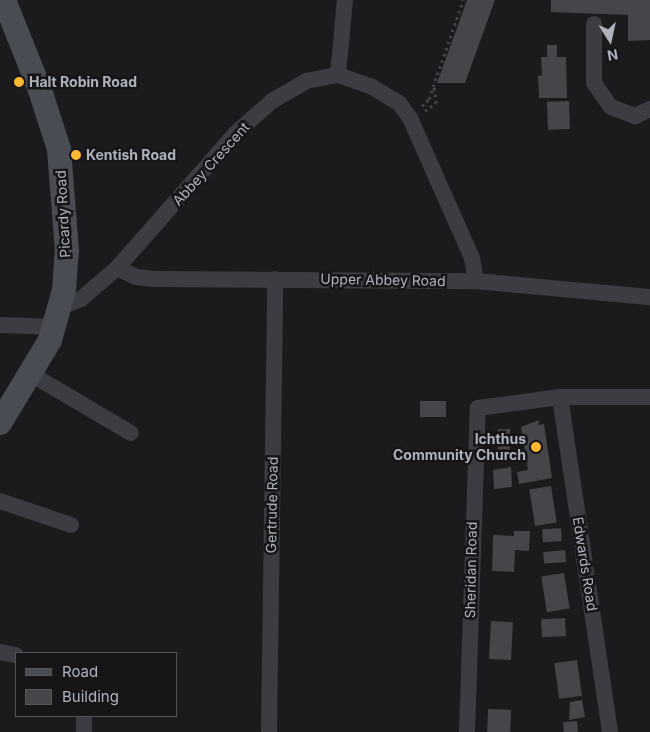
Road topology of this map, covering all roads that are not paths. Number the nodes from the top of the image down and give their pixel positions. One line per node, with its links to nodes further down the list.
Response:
1 (4, 0): 10 (main road, Picardy Road)
2 (345, 0): 4 (street)
3 (594, 24): 5 (street)
4 (338, 75): 6 (street, Abbey Crescent); 8 (street)
5 (650, 109)
6 (118, 268): 7 (street, Upper Abbey Road); 10 (street, Abbey Crescent)
7 (275, 279): 8 (street, Upper Abbey Road); 23 (street, Gertrude Road)
8 (476, 281): 9 (street, Upper Abbey Road)
9 (650, 297)
10 (57, 318): 11 (street); 12 (main road, Picardy Road)
11 (0, 325)
12 (30, 373): 15 (main road, Picardy Road); 16 (street)
13 (560, 397): 14 (street); 24 (street, Sheridan Road); 25 (street, Edwards Road)
14 (650, 397)
15 (0, 423)
16 (131, 433)
17 (0, 502): 18 (street)
18 (71, 525)
19 (0, 652): 20 (street)
20 (15, 655)
21 (84, 717): 22 (street)
22 (84, 732)
23 (269, 732)
24 (467, 732)
25 (610, 732)

